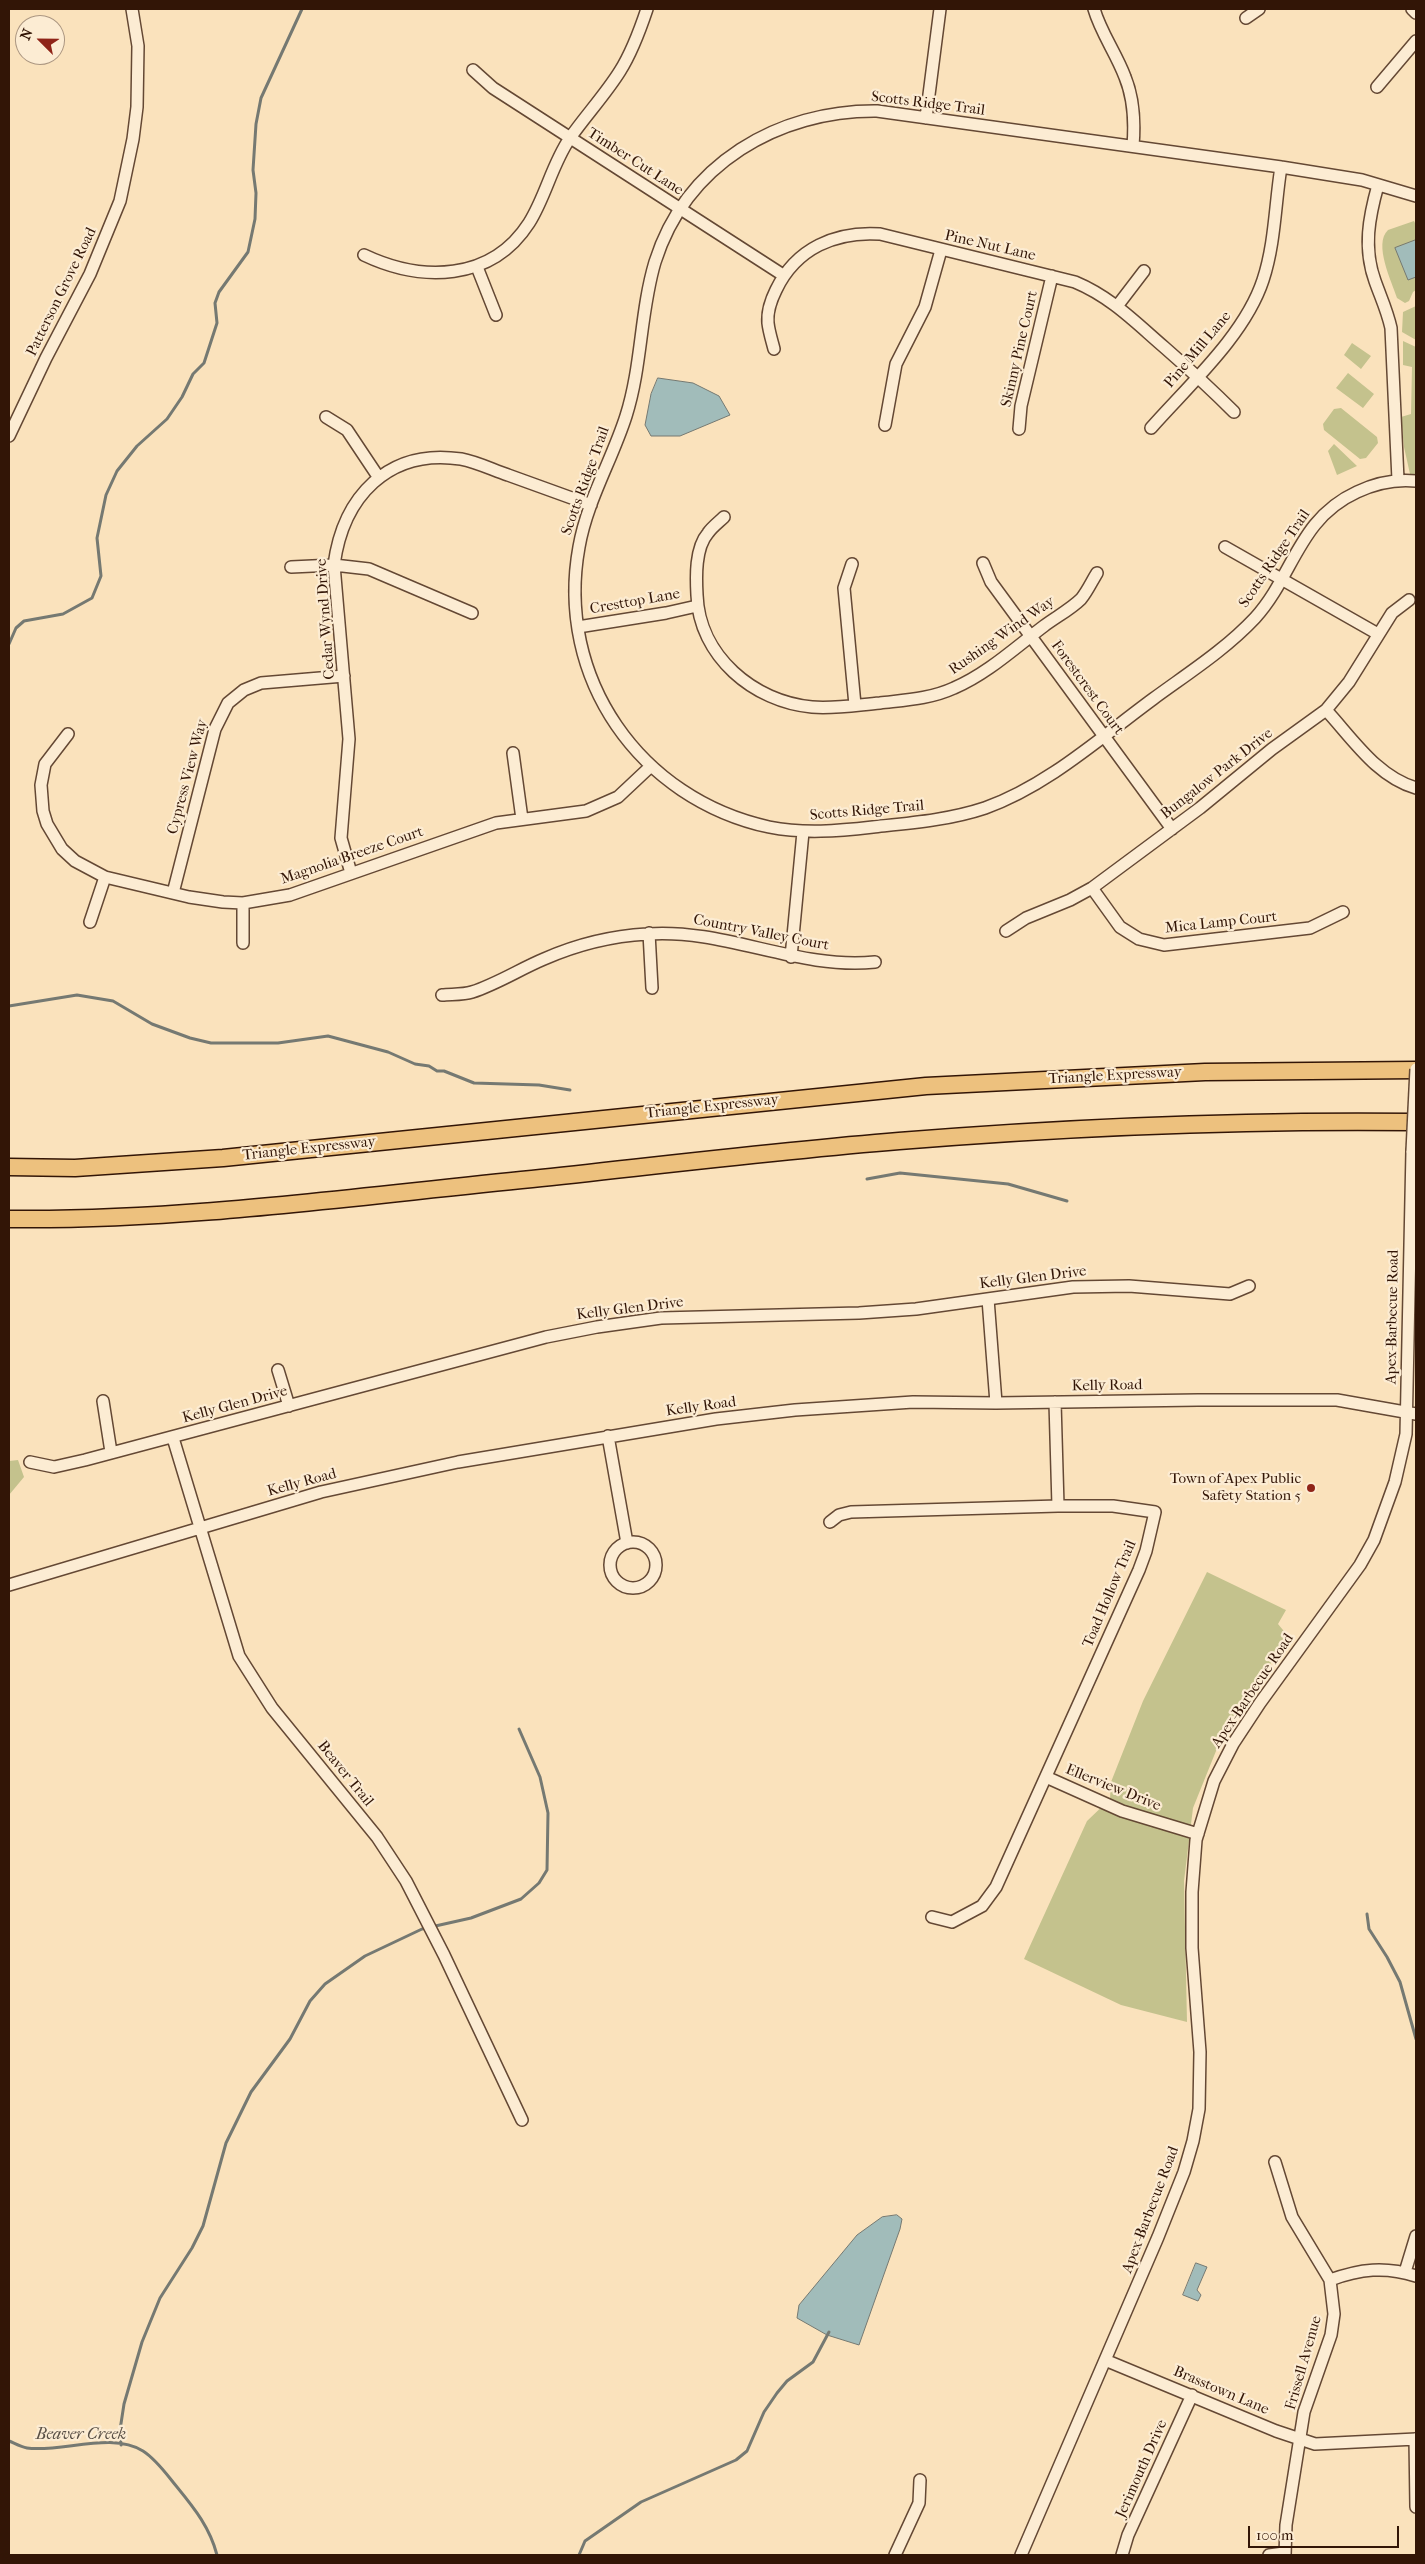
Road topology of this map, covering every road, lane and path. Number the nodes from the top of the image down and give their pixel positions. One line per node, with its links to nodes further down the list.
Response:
1 (132, 9): 34 (street, Patterson Grove Road)
2 (647, 9): 13 (street)
3 (940, 9): 12 (street)
4 (1094, 9): 14 (street)
5 (1259, 9): 8 (street)
6 (1412, 9): 7 (street)
7 (1416, 13)
8 (1246, 18)
9 (1416, 41): 11 (street)
10 (473, 70): 13 (street, Timber Cut Lane)
11 (1376, 87)
12 (926, 118): 14 (street, Scotts Ridge Trail); 18 (street, Scotts Ridge Trail)
13 (570, 137): 18 (street, Timber Cut Lane); 21 (street)
14 (1133, 146): 15 (street, Scotts Ridge Trail)
15 (1281, 167): 16 (street, Scotts Ridge Trail); 28 (street, Pine Mill Lane)
16 (1378, 185): 17 (street, Scotts Ridge Trail); 36 (street)
17 (1416, 196)
18 (681, 209): 23 (street, Timber Cut Lane); 38 (street, Scotts Ridge Trail)
19 (941, 250): 23 (street, Pine Nut Lane); 24 (street, Pine Nut Lane); 31 (street)
20 (364, 255): 21 (street)
21 (477, 267): 26 (street)
22 (1144, 271): 25 (street)
23 (783, 275): 27 (street, Pine Nut Lane)
24 (1052, 276): 25 (street, Pine Nut Lane); 32 (street, Skinny Pine Court)
25 (1118, 305): 28 (street, Pine Nut Lane)
26 (496, 315)
27 (774, 349)
28 (1197, 375): 29 (street, Pine Nut Lane); 33 (street, Pine Mill Lane)
29 (1234, 412)
30 (326, 417): 35 (street)
31 (885, 425)
32 (1019, 428)
33 (1151, 428)
34 (9, 436)
35 (379, 478): 38 (street, Cedar Wynd Drive); 43 (street, Cedar Wynd Drive)
36 (1398, 480): 37 (street, Scotts Ridge Trail); 46 (street, Scotts Ridge Trail)
37 (1416, 481)
38 (591, 505): 50 (street, Scotts Ridge Trail)
39 (724, 518): 48 (street, Rushing Wind Way)
40 (1225, 547): 46 (street)
41 (984, 563): 52 (street, Forestcrest Court)
42 (852, 564): 54 (street)
43 (334, 565): 44 (street); 49 (street); 53 (street, Cedar Wynd Drive)
44 (291, 566)
45 (1097, 573): 52 (street, Rushing Wind Way)
46 (1281, 579): 51 (street); 57 (street, Scotts Ridge Trail)
47 (1410, 600): 51 (street, Bungalow Park Drive)
48 (697, 606): 50 (street, Cresttop Lane); 54 (street, Rushing Wind Way)
49 (472, 613)
50 (578, 627): 59 (street, Scotts Ridge Trail)
51 (1378, 634): 55 (street, Bungalow Park Drive)
52 (1030, 636): 54 (street, Rushing Wind Way); 57 (street, Forestcrest Court)
53 (344, 676): 64 (street, Cedar Wynd Drive); 67 (street, Cypress View Way)
54 (855, 705)
55 (1326, 710): 60 (street); 62 (street, Bungalow Park Drive)
56 (68, 734): 65 (street, Magnolia Breeze Court)
57 (1104, 736): 62 (street, Forestcrest Court); 63 (street, Scotts Ridge Trail)
58 (513, 753): 61 (street)
59 (651, 766): 61 (street, Magnolia Breeze Court); 63 (street, Scotts Ridge Trail)
60 (1416, 788)
61 (522, 819): 64 (street, Magnolia Breeze Court)
62 (1172, 829): 66 (street, Bungalow Park Drive)
63 (803, 832): 74 (street)
64 (351, 873): 68 (street, Magnolia Breeze Court)
65 (105, 877): 67 (street, Magnolia Breeze Court); 70 (street)
66 (1092, 888): 69 (street, Mica Lamp Court); 71 (street, Bungalow Park Drive)
67 (173, 893): 68 (street, Magnolia Breeze Court)
68 (243, 903): 73 (street)
69 (1343, 912)
70 (90, 922)
71 (1006, 932)
72 (649, 933): 74 (street, Country Valley Court); 76 (street); 77 (street, Country Valley Court)
73 (243, 943)
74 (791, 957): 75 (street, Country Valley Court)
75 (875, 962)
76 (652, 988)
77 (442, 995)
78 (1416, 1069): 80 (highway, Triangle Expressway); 89 (street, Apex-Barbecue Road, bridge)
79 (1416, 1122): 81 (highway)
80 (9, 1167)
81 (9, 1219)
82 (1249, 1286): 83 (street, Kelly Glen Drive)
83 (988, 1299): 87 (street); 88 (street, Kelly Glen Drive)
84 (278, 1370): 88 (street)
85 (103, 1402): 92 (street)
86 (1055, 1402): 87 (street, Kelly Road); 89 (street, Kelly Road); 94 (street)
87 (996, 1404): 90 (street, Kelly Road)
88 (289, 1406): 91 (street, Kelly Glen Drive)
89 (1411, 1412): 100 (street, Apex-Barbecue Road)
90 (608, 1436): 96 (street, Kelly Road); 97 (street)
91 (173, 1438): 92 (street, Kelly Glen Drive); 96 (street, Beaver Trail)
92 (110, 1452): 93 (street, Kelly Glen Drive)
93 (30, 1462)
94 (1058, 1506): 95 (street, Toad Hollow Trail); 99 (street, Toad Hollow Trail)
95 (830, 1522)
96 (200, 1526): 98 (street, Kelly Road); 102 (street, Beaver Trail)
97 (627, 1543): 97 (street)
98 (9, 1585)
99 (1046, 1777): 100 (street, Ellerview Drive); 101 (street, Toad Hollow Trail)
100 (1198, 1834): 108 (street, Apex-Barbecue Road)
101 (932, 1917)
102 (522, 2120)
103 (1275, 2162): 107 (street, Frissell Avenue)
104 (1416, 2236): 105 (street)
105 (1405, 2272): 106 (street); 107 (street)
106 (1416, 2276)
107 (1330, 2280): 111 (street, Frissell Avenue)
108 (1105, 2360): 109 (street, Brasstown Lane); 116 (street, Apex-Barbecue Road)
109 (1192, 2395): 111 (street, Brasstown Lane); 117 (street, Jerimouth Drive)
110 (1416, 2439): 111 (street, Brasstown Lane); 113 (street)
111 (1300, 2440): 114 (street, Frissell Avenue)
112 (920, 2480): 115 (street)
113 (1416, 2507)
114 (1285, 2554): 118 (street)
115 (895, 2555)
116 (1021, 2555)
117 (1122, 2555)
118 (1269, 2555)

